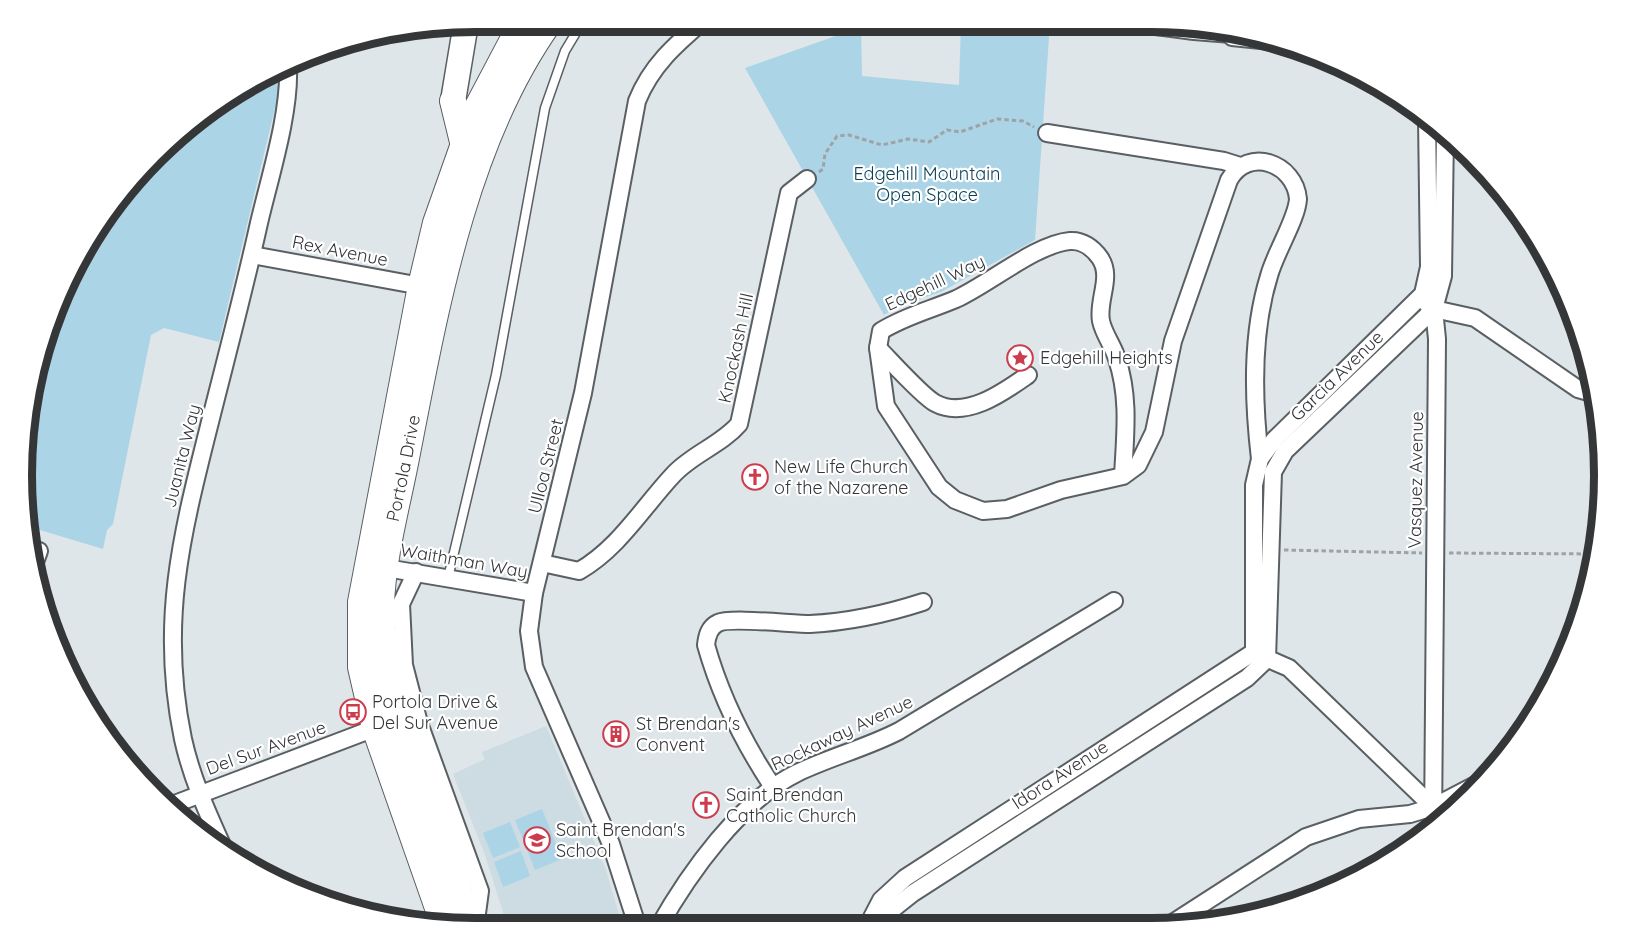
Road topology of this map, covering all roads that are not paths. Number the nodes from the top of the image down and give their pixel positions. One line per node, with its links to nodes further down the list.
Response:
1 (464, 31): 9 (street)
2 (517, 31): 12 (main road, Portola Drive)
3 (529, 31): 7 (main road)
4 (544, 31): 7 (main road, Portola Drive)
5 (577, 31): 28 (lane)
6 (692, 31): 25 (street, Ulloa Street)
7 (529, 55): 26 (main road, Portola Drive)
8 (288, 73): 16 (street, Juanita Way)
9 (453, 101): 12 (main road)
10 (1427, 129): 18 (street)
11 (1047, 133): 14 (street)
12 (463, 142): 17 (main road, Portola Drive)
13 (1445, 144): 19 (street, Vasquez Avenue)
14 (1240, 166): 23 (street); 24 (street)
15 (807, 179): 25 (street, Knockash Hill)
16 (252, 255): 17 (street, Rex Avenue); 35 (street, Juanita Way)
17 (421, 286): 33 (main road, Portola Drive)
18 (1419, 298): 19 (street); 23 (street, Garcia Avenue)
19 (1434, 309): 22 (street); 32 (street, Garcia Avenue); 38 (street, Vasquez Avenue)
20 (878, 348): 21 (street); 24 (street); 24 (street, Edgehill Way)
21 (1028, 375)
22 (1585, 390)
23 (1260, 459): 32 (street, Garcia Avenue)
24 (1123, 476)
25 (542, 563): 29 (street, Ulloa Street)
26 (386, 567): 27 (street, Waithman Way); 43 (main road, Portola Drive)
27 (416, 572): 28 (street, Waithman Way); 44 (street, Portola Drive)
28 (448, 578): 29 (street, Waithman Way)
29 (534, 593): 45 (street, Ulloa Street)
30 (1114, 601): 34 (street, Rockaway Avenue)
31 (923, 602): 34 (street)
32 (1261, 656): 38 (street); 47 (street, Idora Avenue)
33 (375, 728): 35 (street, Del Sur Avenue); 41 (main road, Portola Drive)
34 (773, 787): 46 (street, Rockaway Avenue)
35 (199, 793): 37 (street, Del Sur Avenue); 40 (street, Juanita Way)
36 (1459, 794): 38 (street)
37 (177, 803)
38 (1433, 807): 39 (street, Vasquez Avenue); 42 (street)
39 (1433, 816)
40 (218, 836)
41 (441, 918)
42 (1181, 918)
43 (470, 919)
44 (475, 919)
45 (635, 919)
46 (664, 919)
47 (878, 919)

